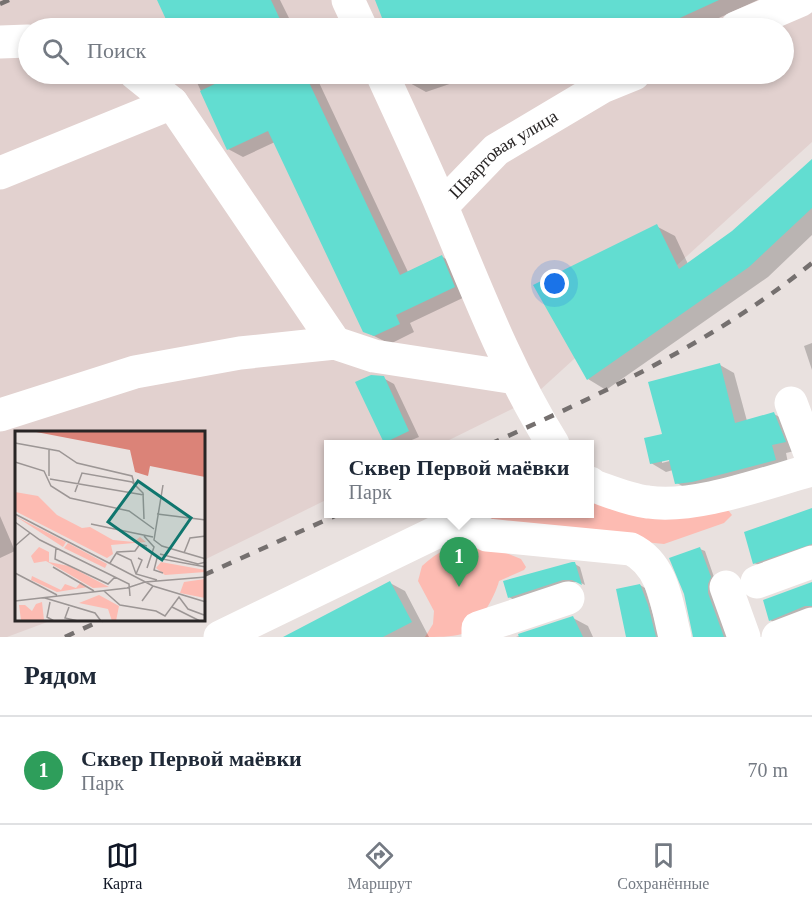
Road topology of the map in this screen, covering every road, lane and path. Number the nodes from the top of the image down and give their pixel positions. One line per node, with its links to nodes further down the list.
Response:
1 (348, 0): 3 (lane)
2 (801, 0): 4 (lane)
3 (356, 18)
4 (759, 18)
5 (18, 41): 6 (lane)
6 (0, 42)
7 (148, 84): 10 (lane)
8 (387, 84): 12 (lane, Швартовая улица)
9 (609, 84): 12 (lane, Швартовая улица)
10 (172, 103): 11 (lane); 13 (lane)
11 (0, 173)
12 (442, 206): 14 (lane)
13 (335, 343): 14 (lane); 16 (lane)
14 (516, 378): 17 (lane)
15 (792, 403): 18 (lane)
16 (0, 415)
17 (551, 440)
18 (812, 459)
19 (812, 470): 20 (lane)
20 (594, 486)
21 (465, 518): 26 (lane)
22 (468, 518): 28 (lane)
23 (812, 562): 29 (lane)
24 (568, 598): 27 (lane)
25 (812, 624): 30 (lane)
26 (220, 637)
27 (478, 637)
28 (675, 637)
29 (744, 637)
30 (778, 637)

